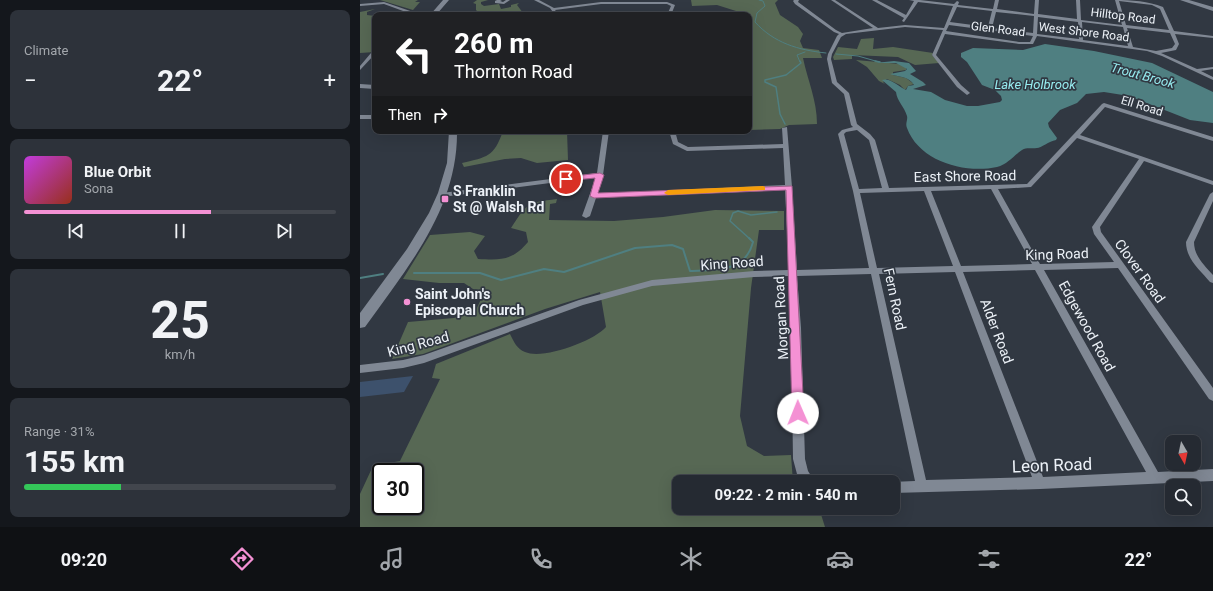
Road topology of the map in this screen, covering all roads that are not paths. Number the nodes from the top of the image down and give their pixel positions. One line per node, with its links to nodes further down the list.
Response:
1 (446, 0): 22 (main road)
2 (500, 0): 3 (street)
3 (508, 0)
4 (536, 0): 18 (street)
5 (796, 0): 35 (street)
6 (833, 0): 31 (street)
7 (874, 0): 26 (street)
8 (911, 0): 9 (street, Hilltop Road)
9 (916, 0): 17 (street, Hilltop Road); 26 (street)
10 (958, 0): 17 (street)
11 (997, 0): 20 (street)
12 (1038, 0): 25 (street, Glen Road)
13 (1078, 0): 27 (street)
14 (1118, 0): 30 (street); 34 (street)
15 (1183, 0): 19 (main road)
16 (360, 5): 21 (street)
17 (956, 5): 20 (street, Hilltop Road); 28 (street)
18 (553, 9): 23 (street); 24 (street)
19 (1213, 9)
20 (995, 10): 25 (street, Hilltop Road); 32 (street)
21 (410, 12)
22 (436, 12)
23 (555, 12)
24 (671, 12)
25 (1037, 15): 27 (street, Hilltop Road); 36 (street, Glen Road)
26 (906, 17): 29 (street)
27 (1079, 20): 30 (street, Hilltop Road); 38 (street)
28 (947, 24): 32 (street, West Shore Road); 33 (street)
29 (905, 26): 31 (street); 33 (street)
30 (1125, 26): 34 (street, Hilltop Road); 39 (street)
31 (877, 29): 35 (street)
32 (990, 29): 36 (street, West Shore Road)
33 (944, 31): 36 (street, Glen Road); 48 (street)
34 (1173, 32): 37 (street, Hilltop Road); 40 (street)
35 (842, 34): 52 (street)
36 (1035, 35): 38 (street, West Shore Road)
37 (1213, 37)
38 (1081, 41): 39 (street, West Shore Road)
39 (1130, 48): 40 (street, West Shore Road)
40 (1156, 52): 44 (street, West Shore Road)
41 (372, 55): 43 (street)
42 (1213, 68): 44 (street)
43 (360, 69)
44 (1196, 71): 45 (street, West Shore Road)
45 (1213, 79)
46 (360, 86): 47 (street)
47 (372, 87)
48 (967, 93)
49 (360, 117): 50 (street)
50 (372, 117)
51 (785, 128): 58 (street, Morgan Road)
52 (856, 128): 64 (street); 66 (street, Fern Road)
53 (454, 134): 68 (main road)
54 (606, 134): 60 (street)
55 (673, 134): 58 (street)
56 (1077, 136): 57 (street, Ell Road); 59 (street); 63 (street, East Shore Road)
57 (1213, 139)
58 (786, 146): 62 (street, Morgan Road)
59 (1142, 159): 61 (street); 71 (street, Clover Road)
60 (600, 175): 68 (street); 69 (street)
61 (1213, 183)
62 (789, 187): 69 (street); 75 (street, Morgan Road)
63 (994, 188): 65 (street, East Shore Road); 72 (street, Edgewood Road)
64 (886, 189): 65 (street, East Shore Road); 66 (street, East Shore Road)
65 (927, 189): 73 (street, Alder Road)
66 (856, 191): 74 (street, Fern Road)
67 (1213, 194): 76 (street)
68 (442, 195): 77 (main road)
69 (594, 196): 70 (street)
70 (586, 216)
71 (1120, 265): 72 (street, King Road); 79 (street, Clover Road)
72 (1039, 268): 73 (street, King Road); 82 (street, Edgewood Road)
73 (958, 270): 74 (street, King Road); 83 (street, Alder Road)
74 (874, 271): 75 (street, King Road); 84 (street, Fern Road)
75 (793, 273): 78 (street, King Road); 80 (street, Morgan Road)
76 (1213, 280)
77 (360, 323)
78 (360, 369)
79 (1213, 396)
80 (803, 475)
81 (1213, 475): 82 (street, Leon Road)
82 (1156, 478): 83 (street, Leon Road)
83 (1040, 483): 84 (street, Leon Road)
84 (922, 486): 85 (street, Leon Road)
85 (900, 487)

